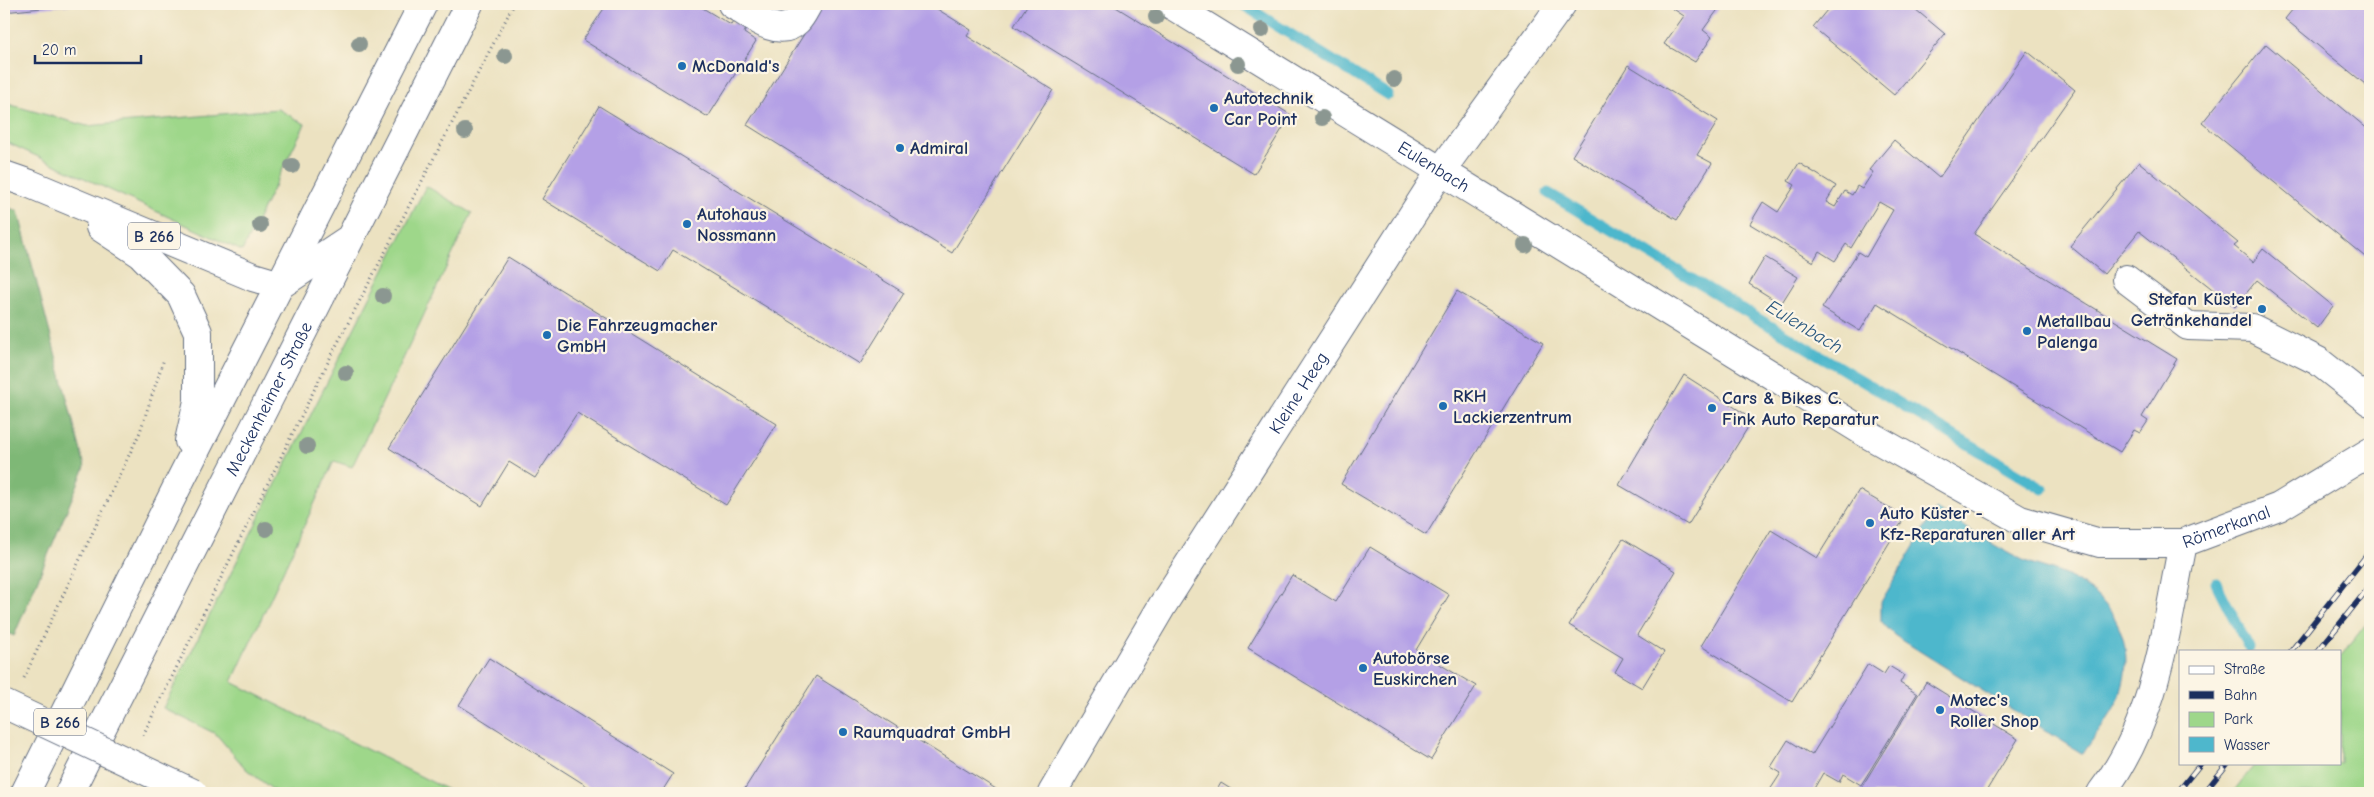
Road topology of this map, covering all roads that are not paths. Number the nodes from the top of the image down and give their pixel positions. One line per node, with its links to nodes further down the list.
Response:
1 (423, 4): 12 (main road)
2 (469, 4): 10 (main road, Meckenheimer Straße)
3 (732, 4): 4 (main road)
4 (808, 4)
5 (1170, 4): 7 (main road, Eulenbach)
6 (1562, 4): 7 (main road, Kleine Heeg)
7 (1440, 172): 16 (main road, Eulenbach); 21 (main road, Kleine Heeg)
8 (4, 175): 9 (main road, B 266)
9 (30, 184): 12 (main road, B 266); 15 (main road, B 266)
10 (348, 240): 12 (main road); 19 (main road, Meckenheimer Straße)
11 (2126, 279): 13 (main road)
12 (280, 285): 15 (main road)
13 (2370, 402)
14 (2370, 452): 16 (main road, Römerkanal)
15 (181, 479): 18 (main road)
16 (2183, 543): 22 (main road, Römerkanal)
17 (9, 692): 20 (main road, B 266, bridge)
18 (32, 786)
19 (69, 793)
20 (193, 793)
21 (1052, 793)
22 (2101, 793)

